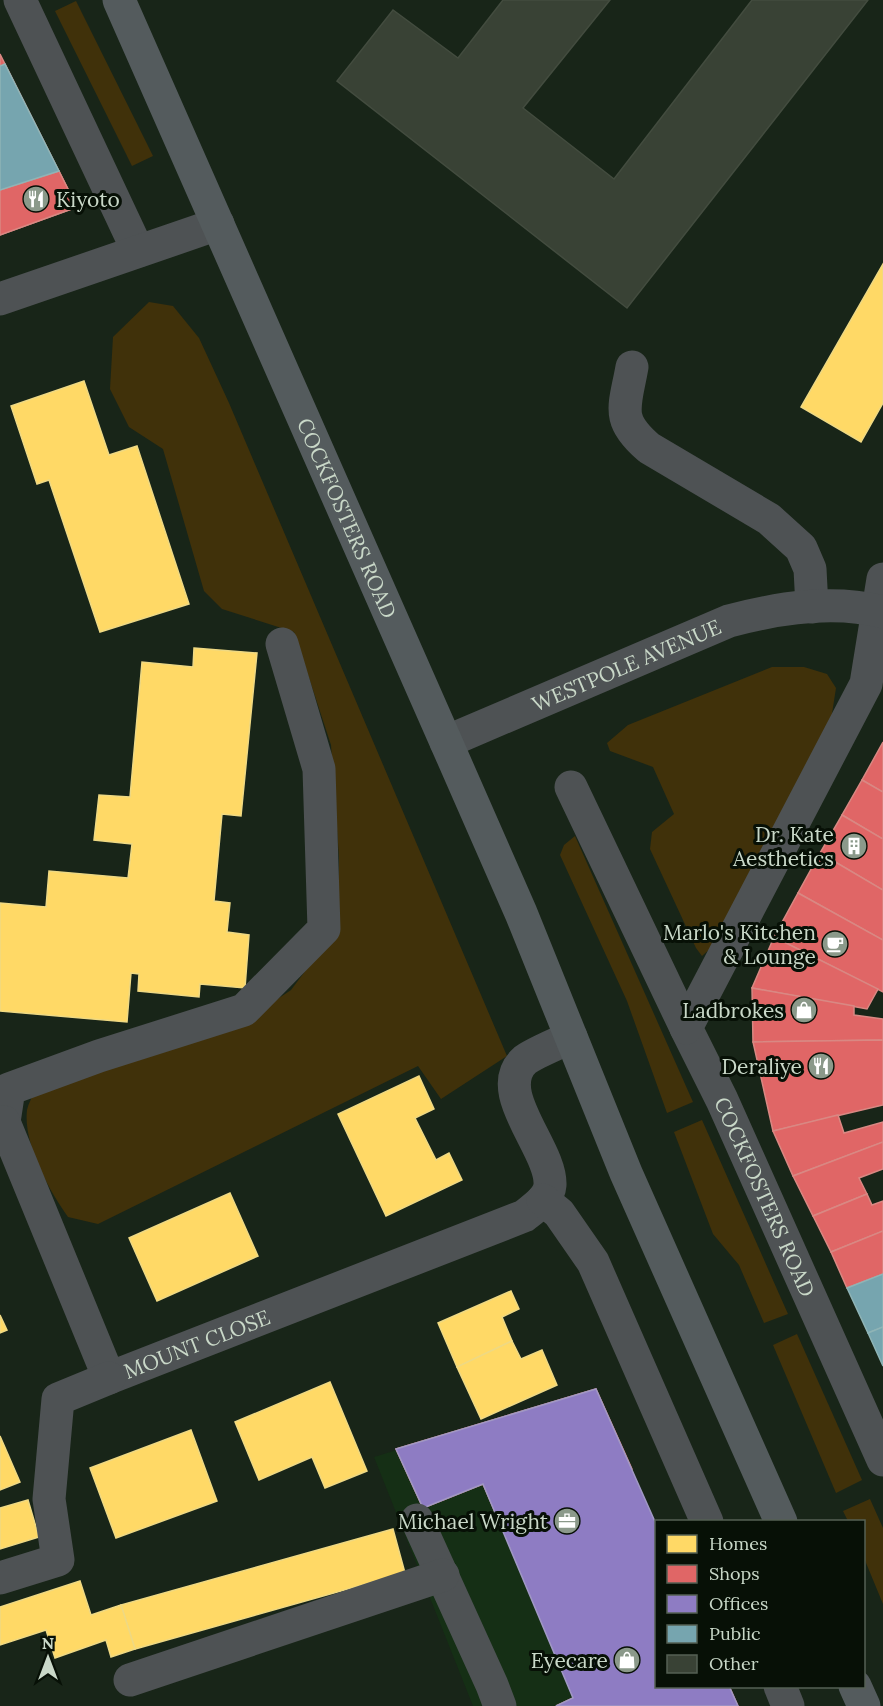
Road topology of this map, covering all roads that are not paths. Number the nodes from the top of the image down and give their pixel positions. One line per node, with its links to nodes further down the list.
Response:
1 (20, 0): 4 (street)
2 (119, 0): 3 (main road, COCKFOSTERS ROAD)
3 (218, 224): 4 (street); 10 (main road, COCKFOSTERS ROAD)
4 (138, 251): 5 (street)
5 (0, 299)
6 (632, 368): 8 (street)
7 (882, 601): 8 (street, WESTPOLE AVENUE); 12 (street)
8 (812, 607): 10 (street, WESTPOLE AVENUE)
9 (282, 644): 14 (street)
10 (446, 742): 13 (main road, COCKFOSTERS ROAD)
11 (571, 788): 12 (street, COCKFOSTERS ROAD)
12 (686, 1028): 17 (street, COCKFOSTERS ROAD)
13 (571, 1037): 15 (street); 20 (main road, COCKFOSTERS ROAD)
14 (2, 1122): 16 (street, MOUNT CLOSE)
15 (543, 1200): 16 (street, MOUNT CLOSE); 19 (street)
16 (109, 1378): 22 (street)
17 (883, 1460)
18 (417, 1520): 21 (street)
19 (707, 1520)
20 (781, 1520)
21 (443, 1575): 23 (street); 26 (street)
22 (0, 1578)
23 (130, 1680)
24 (781, 1688): 27 (street)
25 (856, 1688): 28 (main road)
26 (500, 1706)
27 (788, 1706)
28 (864, 1706)

